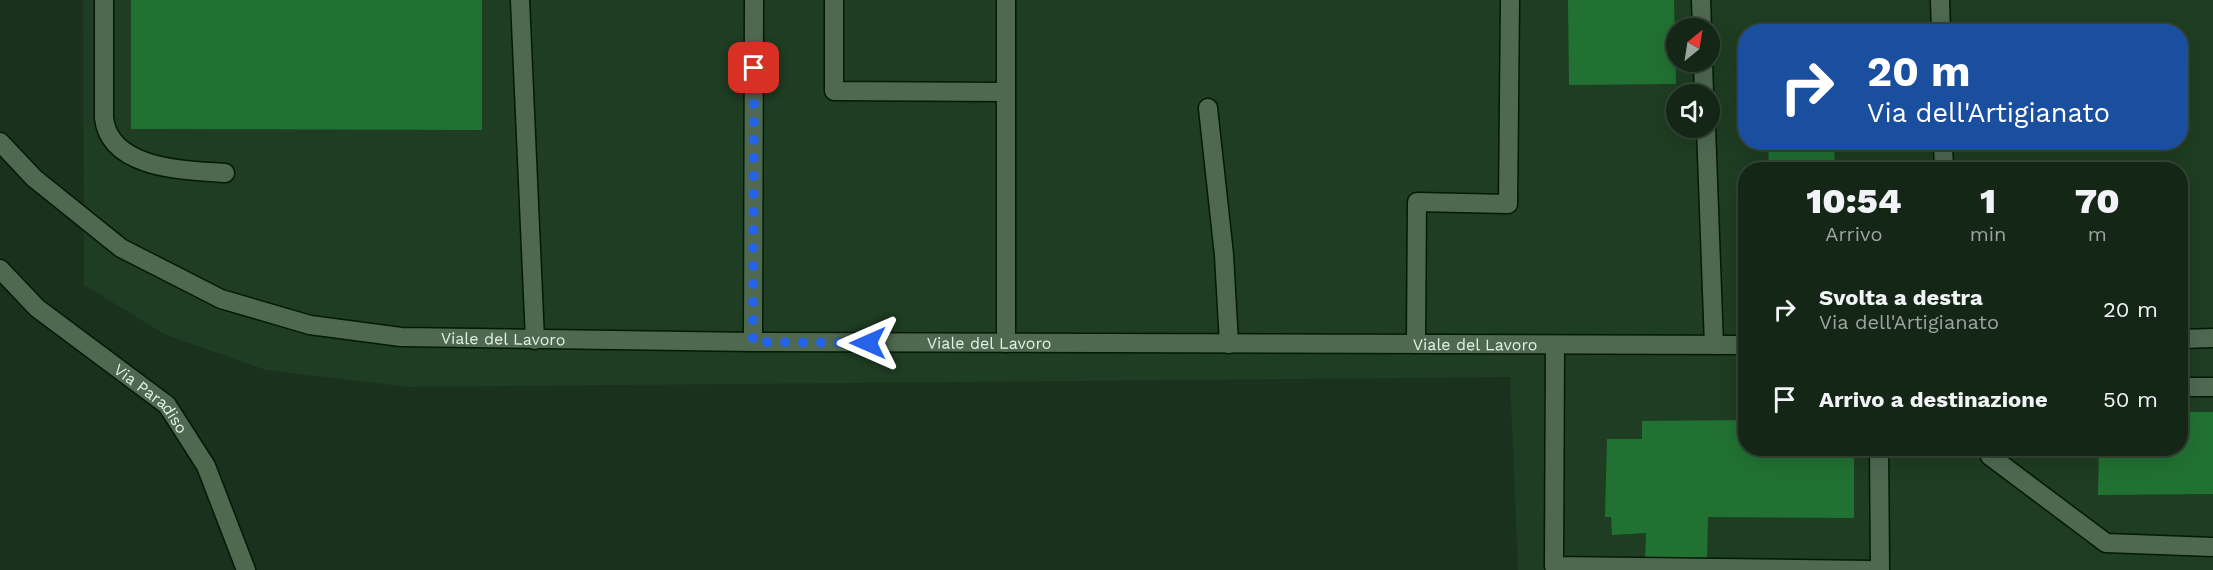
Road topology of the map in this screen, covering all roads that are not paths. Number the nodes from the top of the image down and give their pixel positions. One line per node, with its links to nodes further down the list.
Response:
1 (104, 0): 15 (street)
2 (520, 0): 19 (street)
3 (754, 0): 20 (street)
4 (834, 0): 11 (street)
5 (1006, 0): 11 (street)
6 (1510, 0): 23 (street)
7 (1701, 0): 9 (street)
8 (1940, 0): 10 (street)
9 (1702, 18)
10 (1941, 24)
11 (1006, 92): 21 (street)
12 (1208, 108): 22 (street)
13 (1706, 138): 25 (street)
14 (0, 142): 19 (street, Viale del Lavoro)
15 (225, 174)
16 (0, 269): 32 (street, Via Paradiso)
17 (2213, 338): 18 (street)
18 (2188, 339)
19 (535, 340): 20 (street, Viale del Lavoro)
20 (753, 342): 21 (street, Viale del Lavoro)
21 (1006, 343): 22 (street, Viale del Lavoro)
22 (1229, 344): 23 (street, Viale del Lavoro)
23 (1416, 344): 24 (street, Viale del Lavoro)
24 (1555, 345): 25 (street, Viale del Lavoro); 33 (street)
25 (1714, 345): 26 (street, Viale del Lavoro)
26 (1738, 345)
27 (2188, 387): 28 (street)
28 (2213, 387)
29 (1878, 456): 34 (street)
30 (1990, 456): 31 (street)
31 (2213, 547)
32 (246, 570)
33 (1869, 570)
34 (1880, 570)

